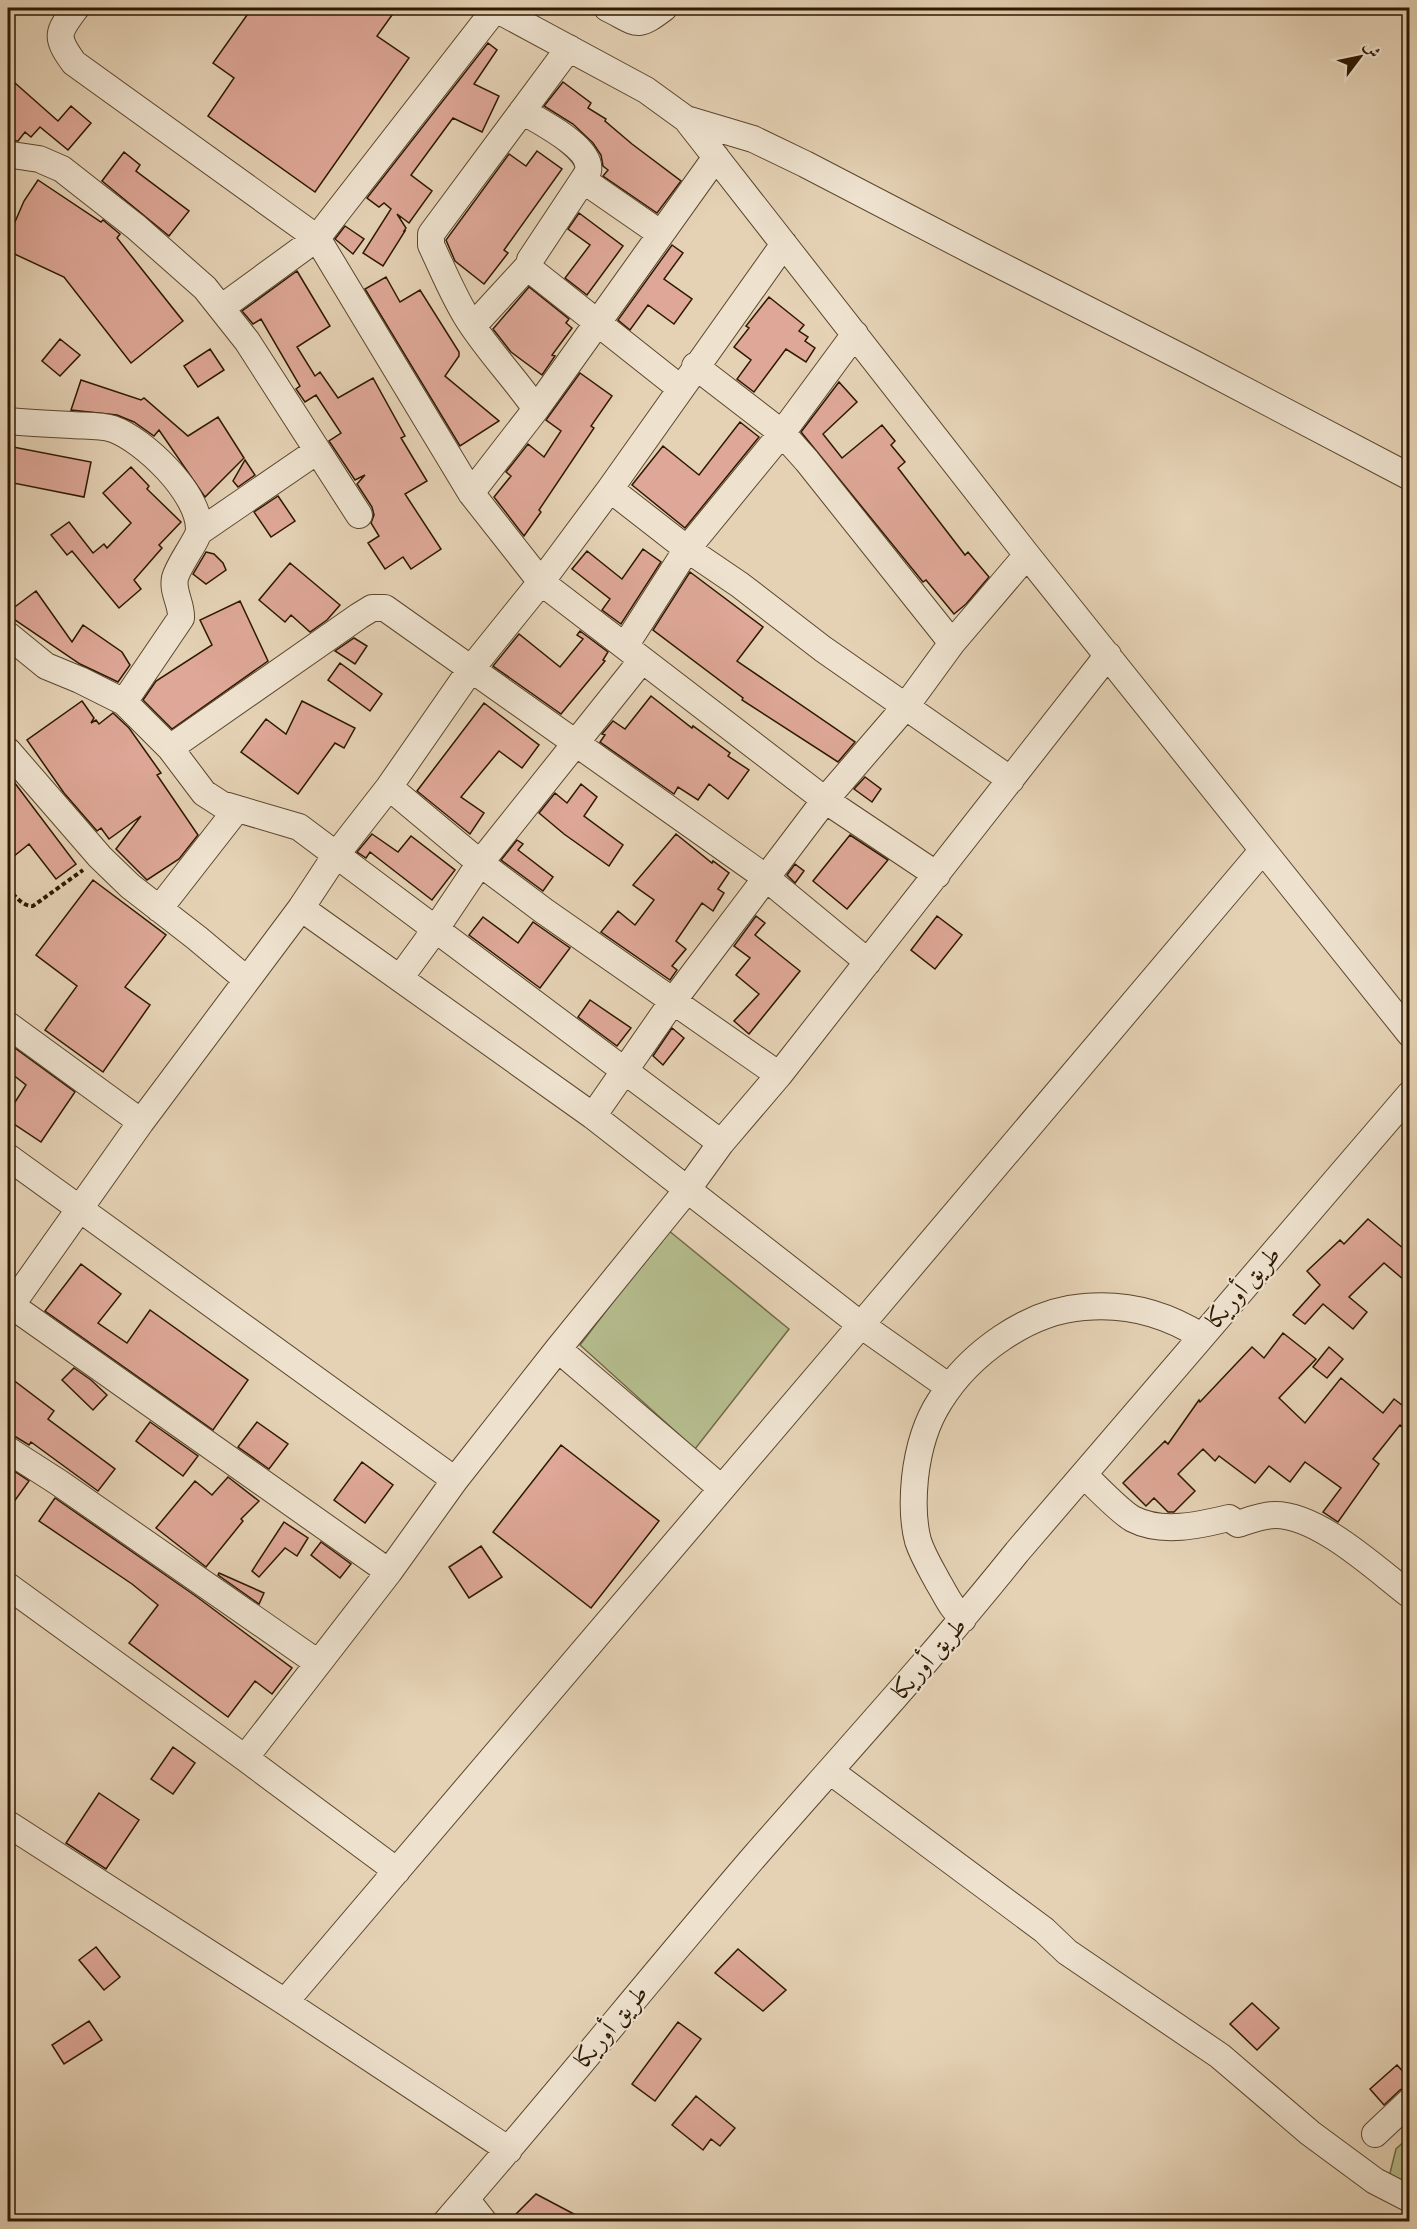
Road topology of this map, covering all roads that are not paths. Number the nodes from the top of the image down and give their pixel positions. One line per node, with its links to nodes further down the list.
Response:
1 (76, 8): 12 (street)
2 (495, 8): 5 (street); 12 (street)
3 (607, 8): 4 (street)
4 (664, 8)
5 (568, 48): 6 (street); 7 (street)
6 (522, 111): 10 (street); 17 (street)
7 (686, 119): 9 (street); 25 (street)
8 (8, 156): 15 (street)
9 (716, 157): 11 (street); 13 (street)
10 (584, 180): 11 (street); 14 (street)
11 (661, 234): 16 (street)
12 (317, 238): 15 (street); 27 (street)
13 (784, 244): 18 (street); 19 (street)
14 (528, 265): 16 (street); 17 (street)
15 (221, 308): 24 (street)
16 (596, 322): 20 (street); 21 (street)
17 (473, 327): 21 (street)
18 (855, 334): 23 (street); 31 (street)
19 (695, 366): 20 (street); 23 (street)
20 (680, 388): 26 (street)
21 (536, 409): 27 (street)
22 (8, 421): 29 (street)
23 (782, 434): 30 (street); 34 (street)
24 (317, 451): 28 (street); 29 (street)
25 (1410, 477)
26 (610, 489): 30 (street); 32 (street)
27 (471, 493): 32 (street)
28 (359, 515)
29 (199, 532): 38 (street)
30 (687, 549): 35 (street); 39 (street)
31 (1027, 555): 34 (street); 36 (street)
32 (541, 582): 35 (street); 37 (street)
33 (8, 635): 38 (street)
34 (952, 644): 39 (street)
35 (633, 653): 40 (street); 45 (street)
36 (1108, 655): 43 (street); 47 (street)
37 (471, 669): 40 (street); 41 (street); 44 (street)
38 (124, 702): 41 (street)
39 (906, 706): 43 (street); 45 (street)
40 (577, 742): 49 (street); 51 (street)
41 (170, 748): 46 (street)
42 (8, 751): 53 (street)
43 (1011, 780): 50 (street)
44 (389, 787): 48 (street); 49 (street)
45 (825, 800): 50 (street); 51 (street)
46 (237, 809): 48 (street); 53 (street)
47 (1262, 851): 60 (street); 71 (street)
48 (336, 855): 52 (street); 54 (street)
49 (480, 862): 54 (street); 58 (street)
50 (937, 875): 55 (street)
51 (765, 877): 55 (street); 58 (street)
52 (301, 908): 56 (street); 57 (street)
53 (159, 909): 57 (street)
54 (435, 930): 56 (street); 61 (street)
55 (868, 962): 62 (street)
56 (400, 978): 64 (street)
57 (247, 981): 65 (street)
58 (673, 1001): 61 (street); 62 (street)
59 (8, 1025): 65 (street)
60 (1410, 1034)
61 (624, 1071): 64 (street); 66 (street)
62 (779, 1075): 66 (street)
63 (1410, 1094): 72 (street, طريق أوريكا)
64 (593, 1116): 68 (street)
65 (141, 1122): 69 (street)
66 (721, 1143): 68 (street)
67 (8, 1157): 69 (street)
68 (687, 1190): 71 (street); 73 (street)
69 (80, 1209): 70 (street); 77 (street)
70 (9, 1306): 79 (street)
71 (861, 1325): 74 (street); 78 (street)
72 (1201, 1336): 74 (street); 76 (street, طريق أوريكا)
73 (558, 1349): 77 (street); 78 (street)
74 (949, 1387): 82 (street)
75 (8, 1450): 83 (street)
76 (1084, 1475): 81 (street); 82 (street, طريق أوريكا)
77 (455, 1480): 79 (street)
78 (721, 1488): 87 (street)
79 (389, 1572): 83 (street)
80 (8, 1586): 84 (street)
81 (1410, 1595)
82 (963, 1619): 85 (street, طريق أوريكا)
83 (318, 1663): 84 (street)
84 (245, 1758): 87 (street)
85 (830, 1771): 91 (street, طريق أوريكا); 93 (street)
86 (8, 1824): 88 (street)
87 (396, 1871): 88 (street)
88 (285, 2002): 91 (street)
89 (1410, 2101): 90 (street)
90 (1375, 2134)
91 (509, 2150): 92 (street, طريق أوريكا)
92 (466, 2199): 94 (street, طريق أوريكا); 95 (street)
93 (1410, 2199)
94 (446, 2222)
95 (484, 2222)

